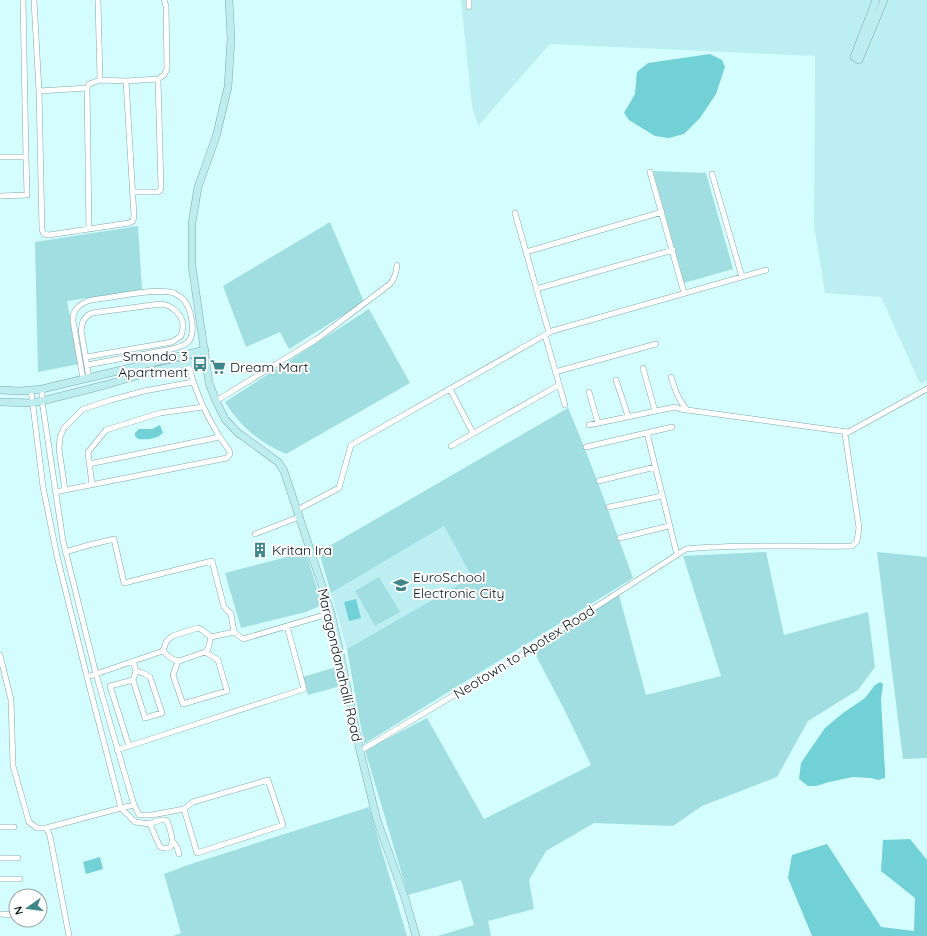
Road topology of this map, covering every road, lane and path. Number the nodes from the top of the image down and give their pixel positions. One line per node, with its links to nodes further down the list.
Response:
1 (23, 0): 15 (street)
2 (34, 0): 14 (street)
3 (98, 0): 11 (street)
4 (164, 0): 10 (street)
5 (229, 0): 33 (street, Maragondanahalli Road)
6 (469, 0): 9 (street)
7 (876, 0): 8 (street)
8 (884, 0)
9 (469, 6)
10 (158, 79): 12 (street); 19 (street)
11 (100, 80): 12 (street); 13 (street)
12 (126, 81): 19 (street)
13 (87, 88): 14 (street); 23 (street)
14 (39, 91): 23 (street)
15 (26, 157): 16 (street); 20 (street)
16 (0, 158)
17 (650, 172): 21 (street)
18 (712, 174): 28 (street)
19 (133, 192): 23 (street)
20 (0, 196)
21 (662, 212): 24 (street); 25 (street)
22 (515, 213): 25 (street)
23 (89, 229)
24 (672, 250): 29 (street); 30 (street)
25 (526, 252): 29 (street)
26 (397, 265): 52 (street)
27 (766, 270): 28 (street)
28 (742, 276): 30 (street)
29 (536, 289): 31 (street)
30 (684, 293): 31 (street)
31 (547, 334): 39 (street); 46 (street)
32 (656, 344): 39 (street)
33 (204, 350): 35 (street, Maragondanahalli Road); 41 (street)
34 (86, 357): 34 (street); 36 (street)
35 (206, 359): 37 (street); 52 (street, Maragondanahalli Road)
36 (87, 365): 41 (street); 41 (street)
37 (190, 365): 43 (street); 51 (street)
38 (643, 368): 58 (street)
39 (555, 372): 44 (street)
40 (671, 376): 57 (street)
41 (86, 378): 45 (street)
42 (616, 380): 59 (street)
43 (193, 382): 56 (street); 73 (street)
44 (559, 385): 55 (street); 65 (street)
45 (42, 389): 49 (street); 51 (street)
46 (450, 389): 65 (street); 77 (street)
47 (927, 389): 64 (street)
48 (0, 390): 49 (street)
49 (31, 390): 54 (street)
50 (589, 392): 60 (street)
51 (42, 401): 54 (street); 74 (street)
52 (216, 401): 77 (street, Maragondanahalli Road)
53 (0, 402): 54 (street)
54 (32, 403): 94 (street)
55 (565, 405)
56 (203, 407): 66 (street); 69 (street)
57 (687, 410): 58 (street); 64 (street)
58 (655, 411): 59 (street)
59 (628, 416): 60 (street)
60 (598, 423): 61 (street)
61 (589, 425)
62 (672, 427): 63 (street)
63 (646, 433): 68 (street); 70 (street)
64 (847, 433): 82 (street, Neotown to Apotex Road)
65 (473, 434): 67 (street)
66 (219, 436): 69 (street); 72 (street)
67 (451, 446)
68 (586, 447)
69 (89, 464): 72 (street)
70 (655, 467): 71 (street); 75 (street)
71 (599, 481)
72 (92, 485): 73 (street)
73 (64, 491): 74 (street)
74 (55, 492): 81 (street)
75 (662, 496): 76 (street); 78 (street)
76 (609, 507)
77 (298, 514): 79 (street); 83 (street, Maragondanahalli Road)
78 (669, 526): 80 (street); 82 (street)
79 (255, 534)
80 (620, 538)
81 (65, 552): 85 (street); 93 (street)
82 (676, 555): 98 (street, Neotown to Apotex Road)
83 (331, 613): 84 (street); 98 (street, Maragondanahalli Road)
84 (287, 626): 85 (street); 96 (street)
85 (234, 632): 86 (street)
86 (211, 636): 87 (street); 88 (street)
87 (164, 651): 90 (street); 91 (street)
88 (205, 652): 91 (street); 91 (street)
89 (0, 655): 105 (street)
90 (134, 661): 92 (street); 93 (street)
91 (178, 661)
92 (136, 671): 95 (street); 95 (street)
93 (96, 674): 94 (street); 97 (street)
94 (86, 677): 100 (street)
95 (133, 680): 96 (street)
96 (130, 746): 97 (street)
97 (117, 750): 99 (street)
98 (360, 751): 113 (street, Maragondanahalli Road)
99 (134, 805): 100 (street); 101 (street)
100 (121, 808): 102 (street); 105 (street)
101 (184, 809): 101 (street)
102 (150, 824): 106 (street); 106 (street)
103 (0, 827): 104 (street)
104 (14, 827)
105 (46, 828): 112 (street)
106 (173, 842): 107 (street)
107 (179, 854)
108 (0, 858): 109 (street)
109 (18, 858)
110 (0, 879): 111 (street)
111 (20, 879)
112 (69, 936)
113 (416, 936)

